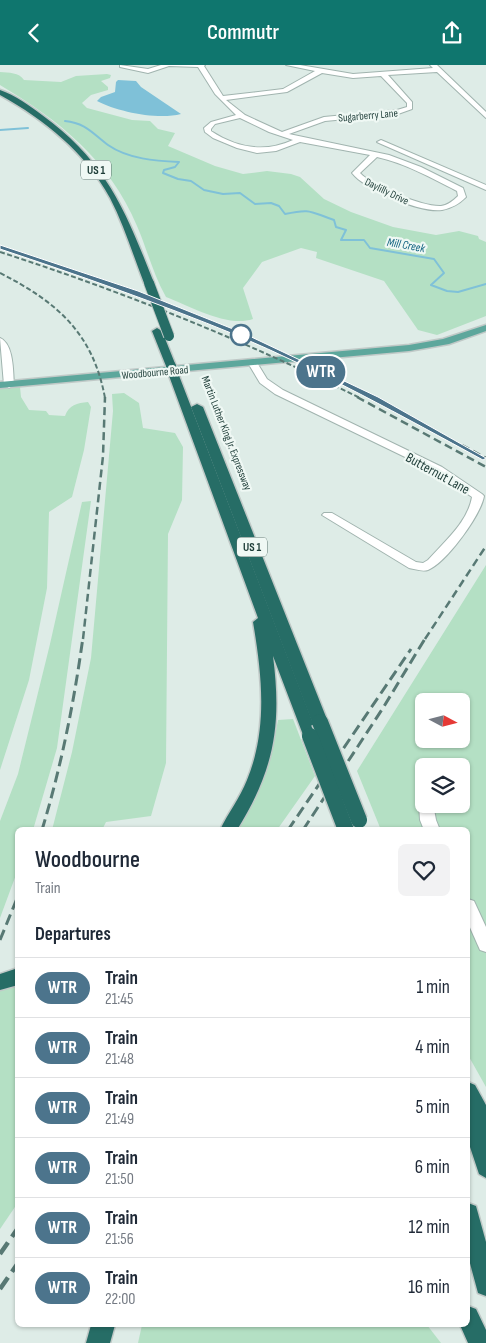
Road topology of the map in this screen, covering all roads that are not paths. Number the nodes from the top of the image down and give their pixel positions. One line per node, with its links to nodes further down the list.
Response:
1 (124, 65): 2 (street)
2 (168, 65): 3 (street)
3 (201, 65): 12 (street, Daylilly Drive)
4 (289, 65): 6 (street)
5 (437, 70): 7 (street); 13 (street)
6 (320, 71): 8 (street); 12 (street)
7 (384, 75): 8 (street); 15 (street, Sugarberry Lane)
8 (353, 76): 9 (street)
9 (342, 84)
10 (0, 92): 23 (highway, Martin Luther King Jr. Expressway / US 1, bridge)
11 (0, 96): 23 (highway, Martin Luther King Jr. Expressway / US 1)
12 (223, 98): 14 (street, Daylilly Drive)
13 (486, 116)
14 (242, 117): 15 (street, Daylilly Drive); 16 (street)
15 (284, 134): 16 (street, Daylilly Drive)
16 (300, 139): 18 (street, Daylilly Drive)
17 (381, 142): 19 (street)
18 (375, 154): 18 (street, Daylilly Drive)
19 (486, 188)
20 (486, 328): 22 (main road, Woodbourne Road)
21 (0, 341): 24 (street)
22 (253, 363): 24 (main road, Woodbourne Road); 25 (street, Butternut Lane)
23 (177, 369): 26 (highway, Martin Luther King Jr. Expressway / US 1); 29 (highway, Martin Luther King Jr. Expressway / US 1, bridge)
24 (5, 385)
25 (328, 515)
26 (254, 586): 28 (highway); 29 (highway, Martin Luther King Jr. Expressway / US 1, bridge)
27 (427, 813): 30 (street)
28 (230, 827)
29 (356, 827)
30 (431, 827)
31 (470, 910): 32 (street)
32 (486, 945)
33 (15, 977): 34 (highway)
34 (0, 981)
35 (470, 1096): 37 (highway)
36 (470, 1116): 38 (highway)
37 (486, 1125)
38 (486, 1167)
39 (470, 1222): 40 (highway)
40 (486, 1285)
41 (470, 1321): 44 (highway)
42 (102, 1327): 43 (highway)
43 (98, 1343)
44 (480, 1343)

